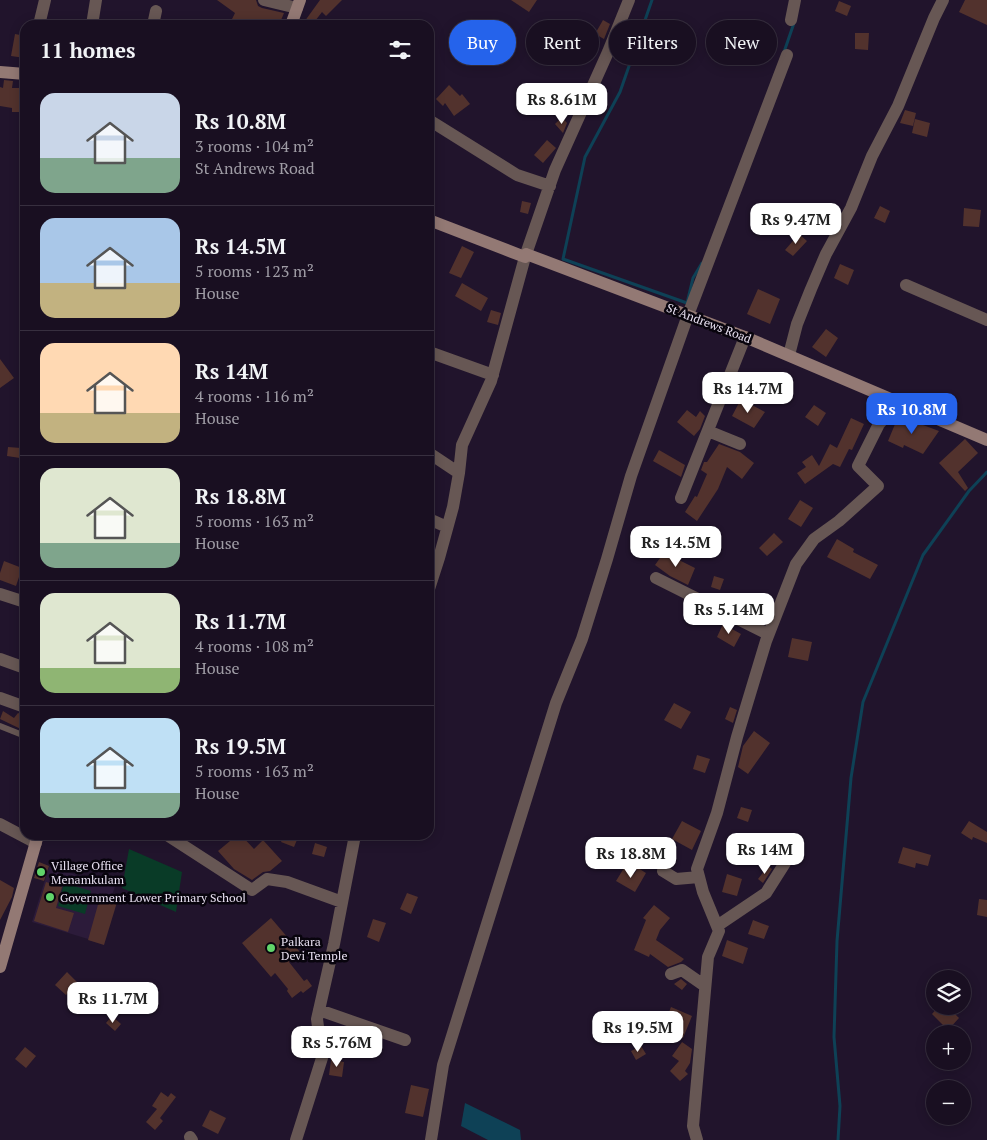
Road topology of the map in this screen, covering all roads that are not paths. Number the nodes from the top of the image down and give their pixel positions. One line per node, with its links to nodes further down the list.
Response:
1 (45, 0): 9 (street)
2 (96, 0): 10 (street)
3 (264, 0): 7 (street)
4 (629, 0): 18 (street)
5 (795, 0): 13 (street)
6 (943, 0): 26 (street)
7 (298, 4): 12 (main road)
8 (156, 11): 11 (street)
9 (40, 20)
10 (93, 20)
11 (154, 20)
12 (293, 20)
13 (791, 20)
14 (787, 55): 22 (street)
15 (0, 72): 16 (main road)
16 (20, 74)
17 (434, 123): 18 (street)
18 (550, 186): 20 (street)
19 (434, 222): 20 (main road, St Andrews Road)
20 (526, 256): 22 (main road, St Andrews Road); 27 (street)
21 (906, 285): 23 (street)
22 (688, 315): 24 (main road, St Andrews Road); 64 (street)
23 (987, 320)
24 (745, 337): 26 (main road, St Andrews Road); 29 (street)
25 (434, 354): 27 (street)
26 (789, 355): 28 (main road, St Andrews Road)
27 (493, 375): 33 (street)
28 (898, 402): 30 (main road, St Andrews Road); 41 (street)
29 (708, 431): 31 (street); 34 (street)
30 (987, 440)
31 (740, 444)
32 (434, 456): 33 (street)
33 (460, 473): 36 (street)
34 (682, 498)
35 (434, 521): 36 (street)
36 (448, 528): 37 (street)
37 (434, 555)
38 (656, 578): 41 (street)
39 (0, 594): 40 (street)
40 (20, 600)
41 (768, 634): 55 (street)
42 (0, 659): 43 (street)
43 (20, 666)
44 (0, 698): 45 (street)
45 (20, 705)
46 (0, 726): 47 (lane)
47 (20, 734)
48 (0, 824): 49 (street)
49 (20, 832)
50 (37, 840): 58 (main road)
51 (175, 840): 56 (street)
52 (354, 840): 56 (street)
53 (785, 863): 57 (street)
54 (663, 871): 55 (street)
55 (699, 877): 57 (street)
56 (342, 902): 61 (street)
57 (717, 926): 60 (street)
58 (0, 967)
59 (671, 974): 60 (street)
60 (705, 986): 65 (street)
61 (319, 1010): 62 (street); 63 (street)
62 (405, 1040)
63 (296, 1140)
64 (431, 1140)
65 (697, 1140)

